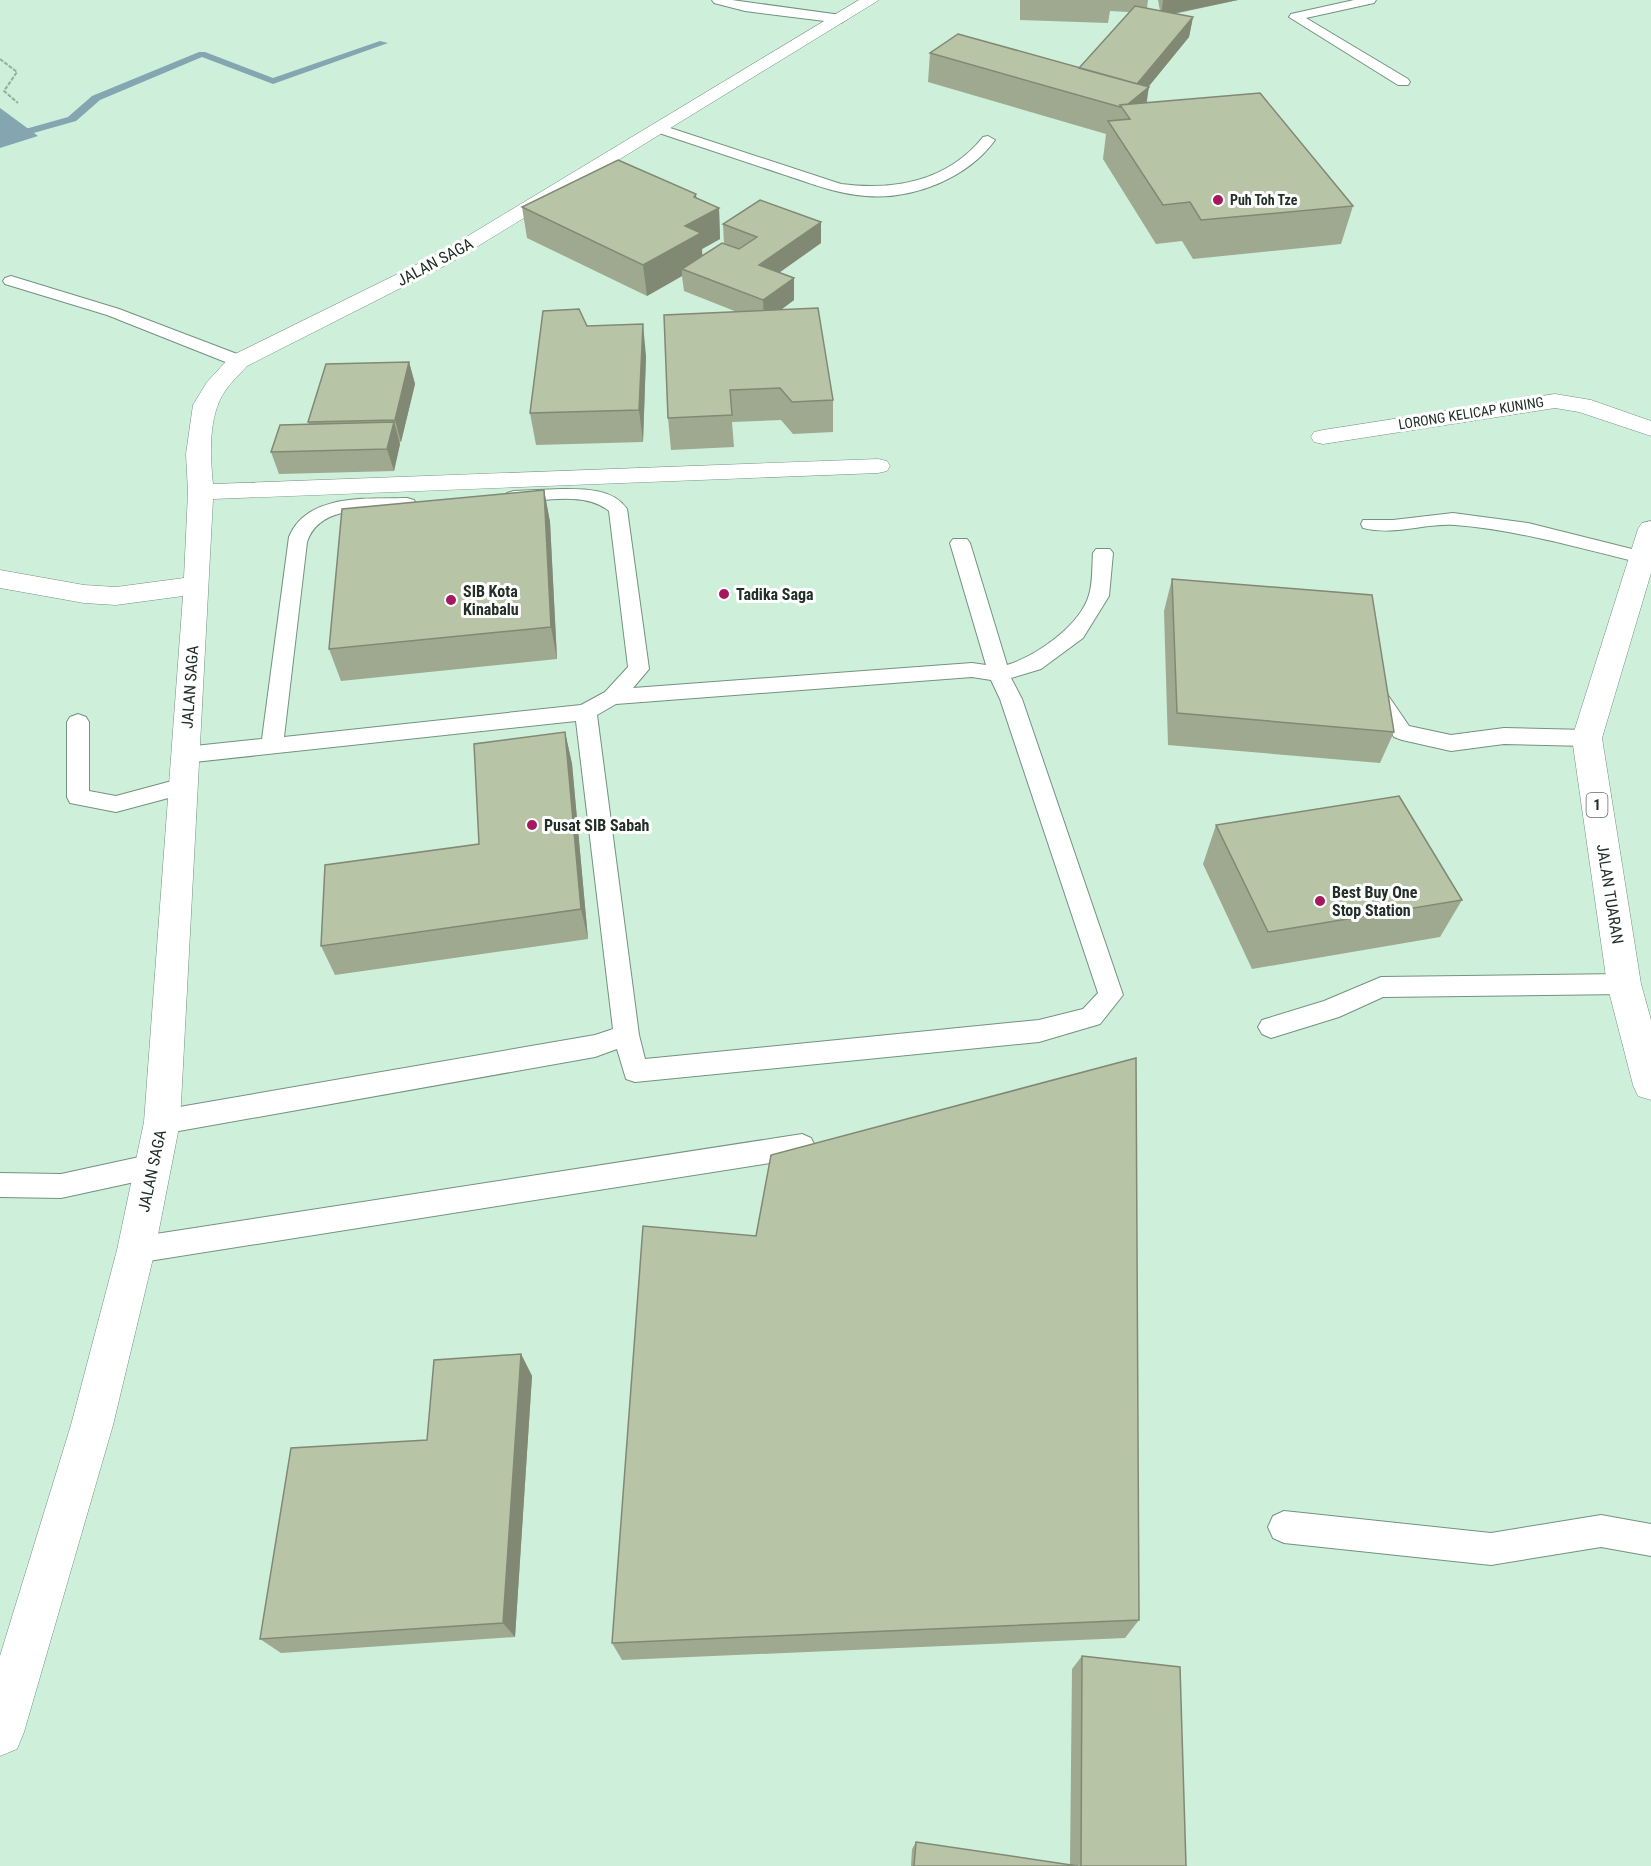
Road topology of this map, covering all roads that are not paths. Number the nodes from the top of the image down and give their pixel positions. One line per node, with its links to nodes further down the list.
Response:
1 (717, 0): 4 (lane)
2 (872, 0): 4 (street, JALAN SAGA)
3 (1370, 0): 5 (lane)
4 (841, 19): 6 (street, JALAN SAGA)
5 (1403, 82)
6 (658, 128): 7 (lane); 9 (street, JALAN SAGA)
7 (988, 140)
8 (11, 281): 9 (lane)
9 (239, 361): 13 (street, JALAN SAGA)
10 (1651, 429): 11 (street, LORONG KELICAP KUNING)
11 (1323, 436)
12 (878, 466): 13 (street)
13 (201, 492): 19 (street, JALAN SAGA)
14 (1370, 524): 16 (lane)
15 (960, 543): 20 (lane)
16 (1646, 543): 25 (street, JALAN TUARAN / 1)
17 (1103, 553): 20 (lane)
18 (0, 579): 19 (street)
19 (197, 585): 27 (street, JALAN SAGA)
20 (999, 674): 22 (lane); 31 (lane)
21 (1376, 693): 25 (lane)
22 (612, 697): 23 (lane); 26 (lane)
23 (586, 712): 26 (lane); 31 (lane)
24 (78, 722): 28 (lane)
25 (1587, 738): 29 (street, JALAN TUARAN / 1)
26 (272, 745): 27 (lane)
27 (185, 755): 28 (street, JALAN SAGA)
28 (183, 786): 33 (street, JALAN SAGA)
29 (1624, 984): 30 (lane); 32 (street, JALAN TUARAN / 1)
30 (1271, 1027)
31 (626, 1035): 33 (lane)
32 (1651, 1085)
33 (162, 1122): 35 (street, JALAN SAGA)
34 (802, 1146): 37 (lane)
35 (153, 1166): 36 (lane); 37 (street, JALAN SAGA)
36 (0, 1185)
37 (136, 1250): 40 (street, JALAN SAGA)
38 (1284, 1527): 39 (lane)
39 (1651, 1540)
40 (0, 1732)

